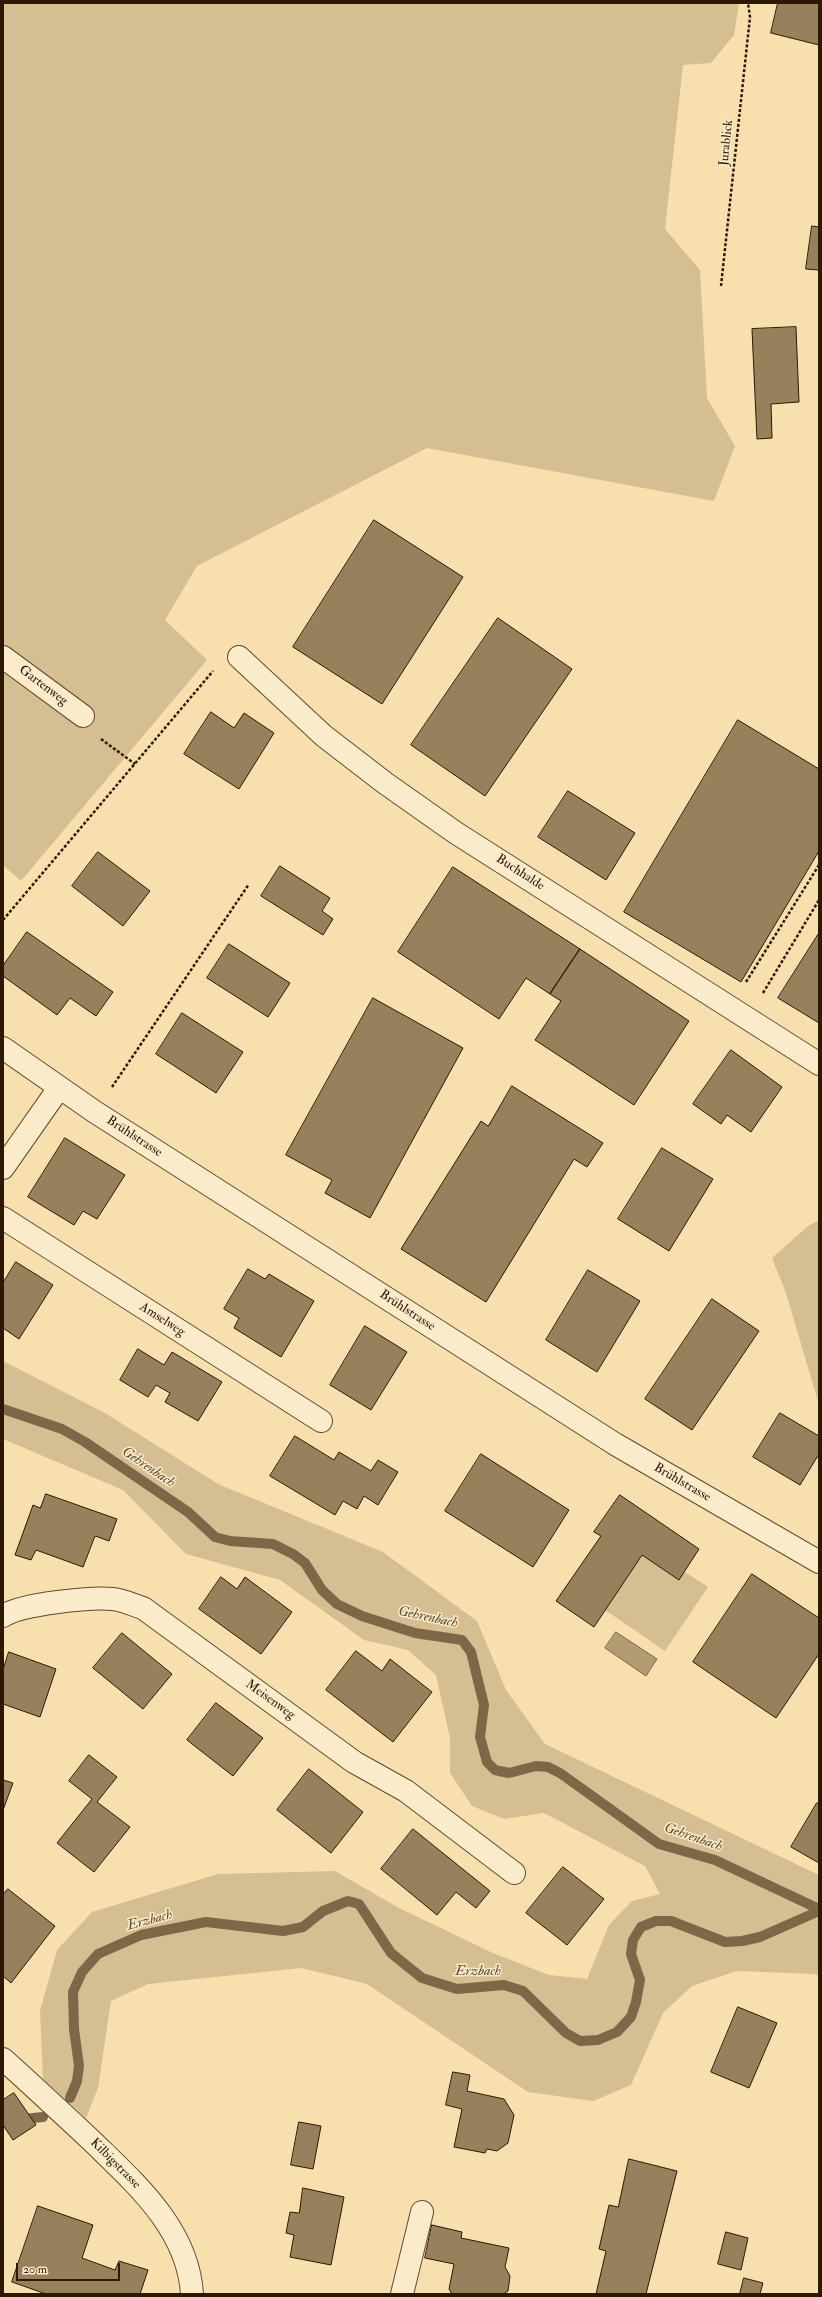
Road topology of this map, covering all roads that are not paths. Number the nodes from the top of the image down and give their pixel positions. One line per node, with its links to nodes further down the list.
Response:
1 (3, 657): 3 (street, Gartenweg)
2 (240, 657): 5 (street, Buchhalde)
3 (83, 716)
4 (3, 1048): 6 (street, Brühlstrasse)
5 (819, 1064)
6 (59, 1088): 7 (street); 10 (street, Brühlstrasse)
7 (3, 1168)
8 (3, 1218): 9 (street, Amselweg)
9 (321, 1422)
10 (819, 1562)
11 (3, 1616): 12 (street, Meisenweg)
12 (514, 1874)
13 (3, 2059): 15 (street, Kilbigstrasse)
14 (422, 2212): 16 (street)
15 (192, 2294)
16 (402, 2294)

